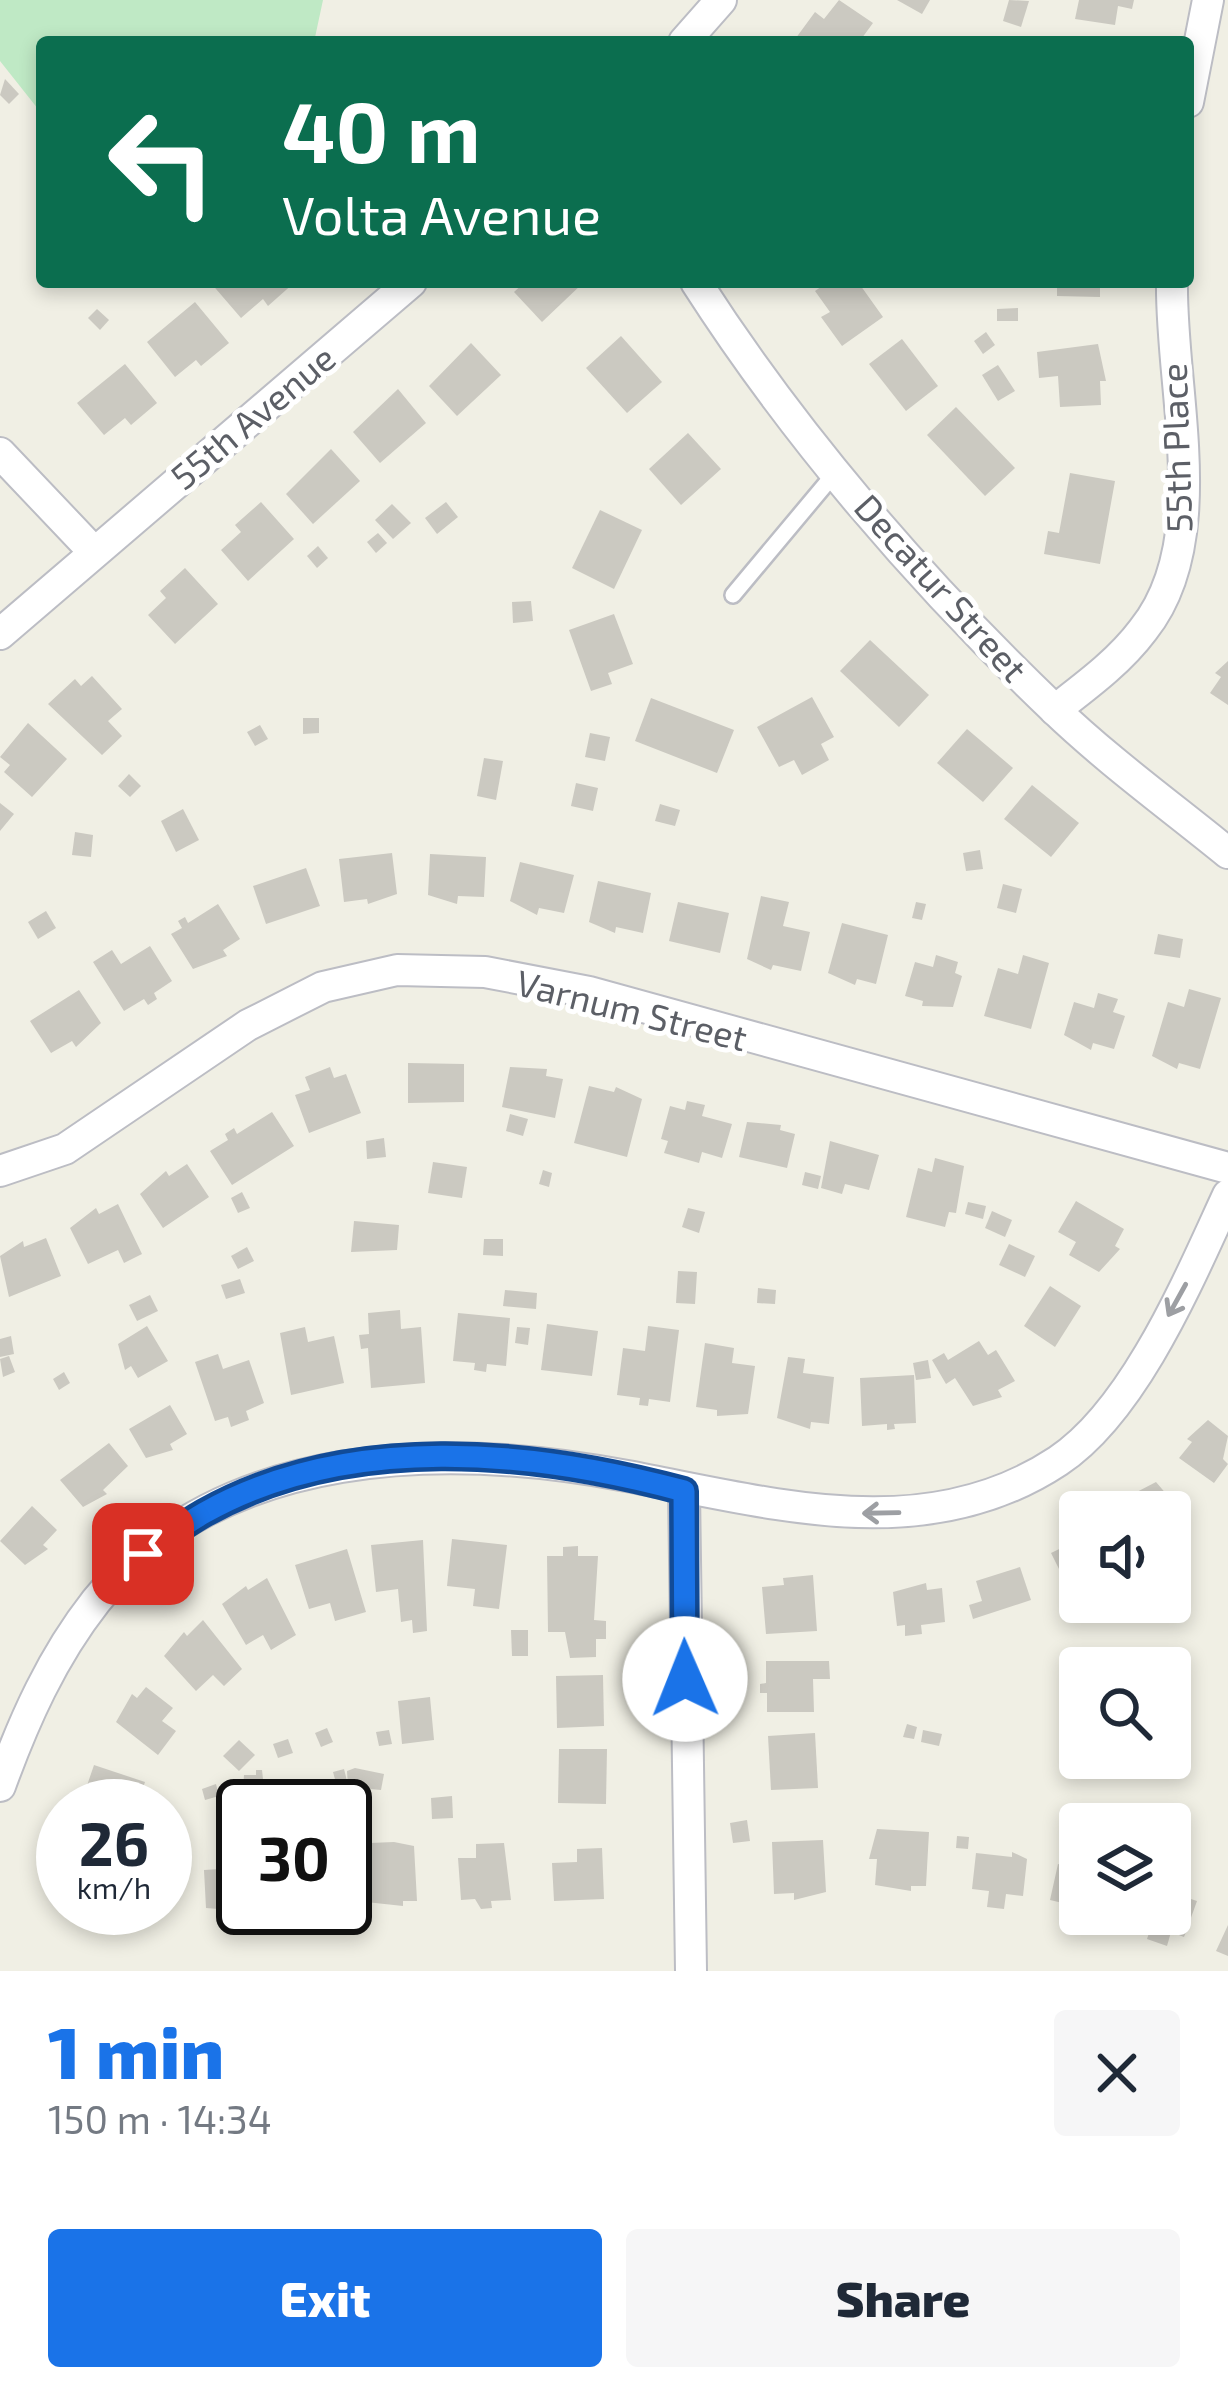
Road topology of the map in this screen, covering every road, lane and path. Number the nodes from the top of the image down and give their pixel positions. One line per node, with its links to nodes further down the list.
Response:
1 (721, 0): 3 (street)
2 (1208, 0): 4 (street)
3 (689, 36)
4 (1194, 71)
5 (403, 288): 10 (street, 55th Avenue)
6 (700, 288): 9 (street, Decatur Street)
7 (1172, 288): 13 (street, 55th Place)
8 (0, 454): 10 (street)
9 (837, 470): 11 (lane); 13 (street, Decatur Street)
10 (94, 552): 12 (street, 55th Avenue)
11 (734, 595)
12 (0, 634)
13 (1054, 710): 14 (street, Decatur Street)
14 (1228, 853)
15 (1228, 1168): 16 (street, Varnum Street)
16 (0, 1171)
17 (1228, 1195): 18 (street, one-way to 18)
18 (684, 1491): 19 (street); 20 (street)
19 (0, 1786)
20 (691, 1971)

